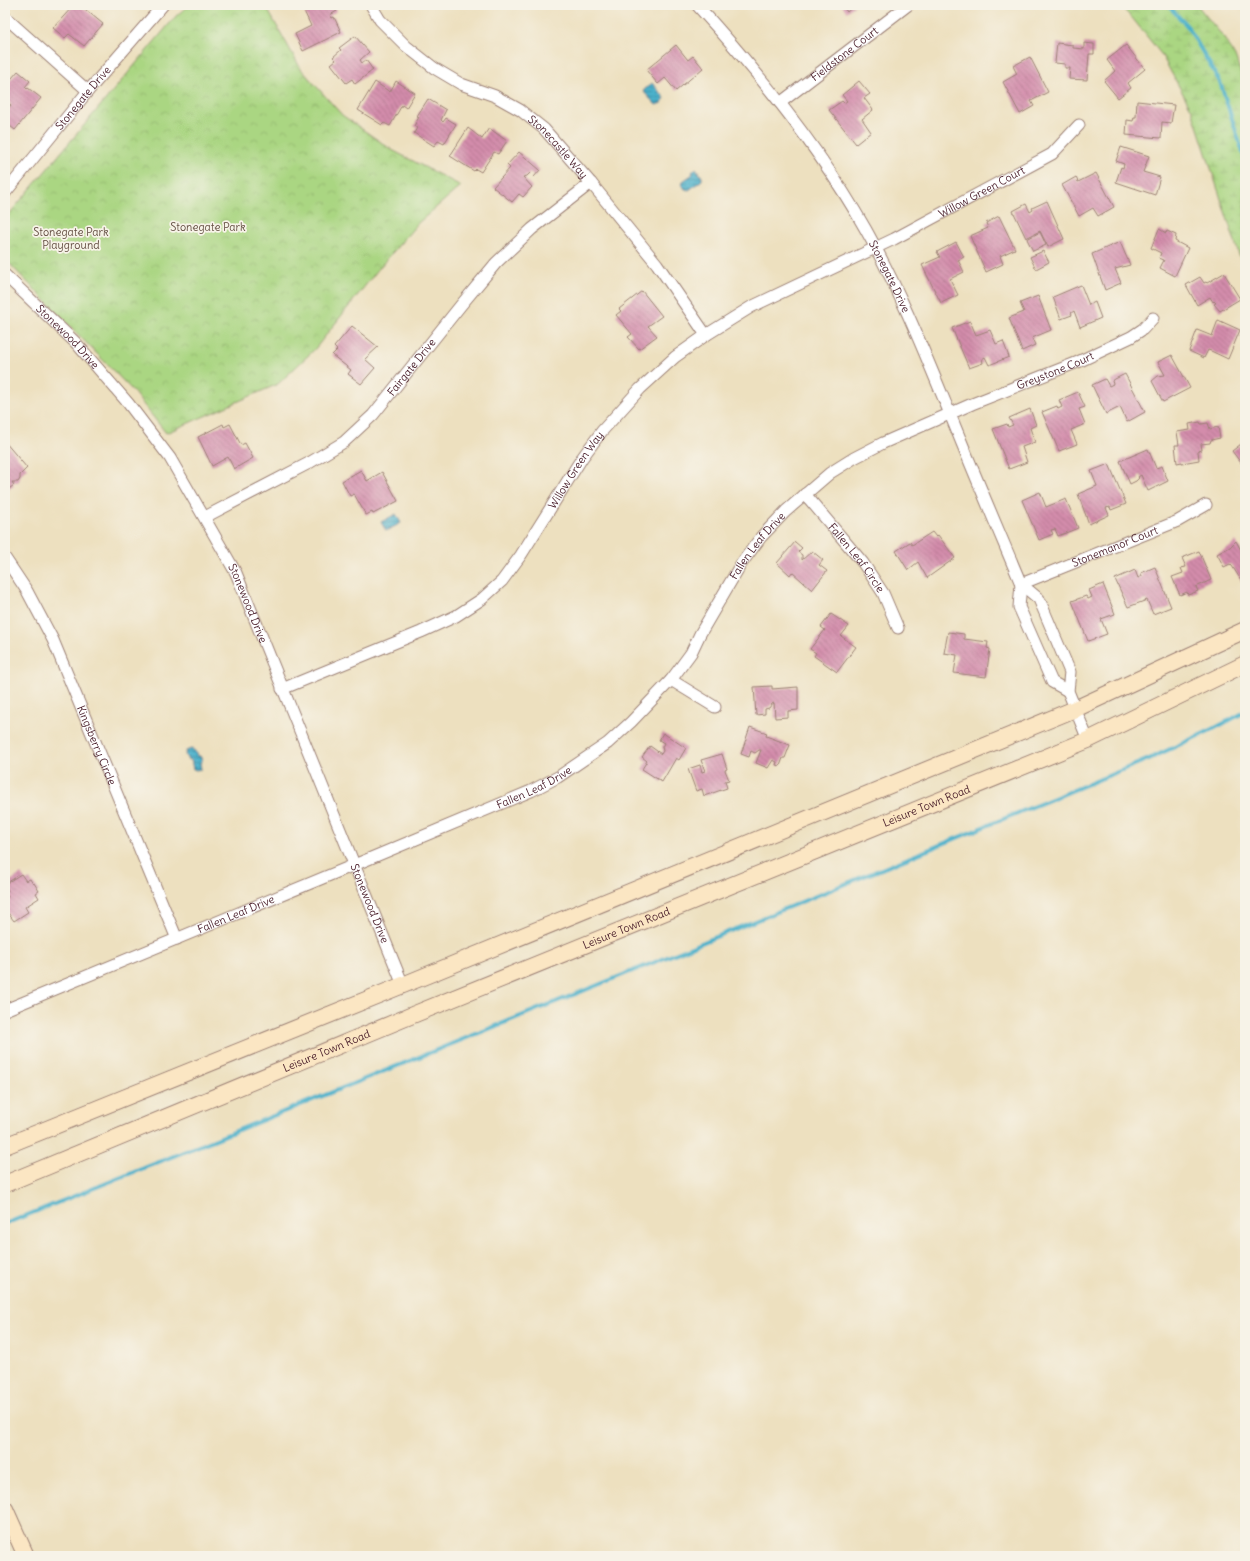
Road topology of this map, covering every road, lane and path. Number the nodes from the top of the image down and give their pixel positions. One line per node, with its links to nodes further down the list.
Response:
1 (163, 5): 6 (street, Stonegate Drive)
2 (371, 5): 9 (street, Stonecastle Way)
3 (697, 5): 7 (street, Stonegate Drive)
4 (908, 5): 7 (street, Fieldstone Court)
5 (5, 17): 6 (street)
6 (88, 91): 10 (street, Stonegate Drive)
7 (780, 103): 11 (street, Stonegate Drive)
8 (1079, 125): 11 (street, Willow Green Court)
9 (591, 183): 14 (street, Stonecastle Way); 18 (street, Fairgate Drive)
10 (5, 193)
11 (876, 248): 14 (street, Willow Green Way); 15 (street, Stonegate Drive)
12 (5, 275): 18 (street, Stonewood Drive)
13 (1153, 318): 15 (street, Greystone Court)
14 (706, 335): 25 (street, Willow Green Way)
15 (950, 413): 16 (street, Fallen Leaf Drive); 20 (street, Stonegate Drive)
16 (805, 494): 21 (street, Fallen Leaf Circle); 24 (street, Fallen Leaf Drive)
17 (1206, 505): 20 (street, Stonemanor Court)
18 (205, 517): 25 (street, Stonewood Drive)
19 (5, 558): 31 (street, Kingsberry Circle)
20 (1021, 584): 26 (street, Stonegate Drive); 26 (street, Stonegate Drive)
21 (898, 628)
22 (1245, 630): 28 (main road)
23 (1245, 664): 29 (main road, Leisure Town Road)
24 (671, 680): 27 (street); 30 (street, Fallen Leaf Drive)
25 (282, 689): 30 (street, Stonewood Drive)
26 (1068, 691): 28 (street, Stonegate Drive)
27 (715, 708)
28 (1076, 709): 29 (street, Stonegate Drive); 32 (main road)
29 (1088, 740): 35 (main road, Leisure Town Road)
30 (355, 865): 31 (street, Fallen Leaf Drive); 32 (street, Stonewood Drive)
31 (177, 939): 33 (street, Fallen Leaf Drive)
32 (403, 985): 34 (main road)
33 (5, 1010)
34 (5, 1146)
35 (5, 1184)
36 (5, 1509): 37 (main road)
37 (26, 1556)

